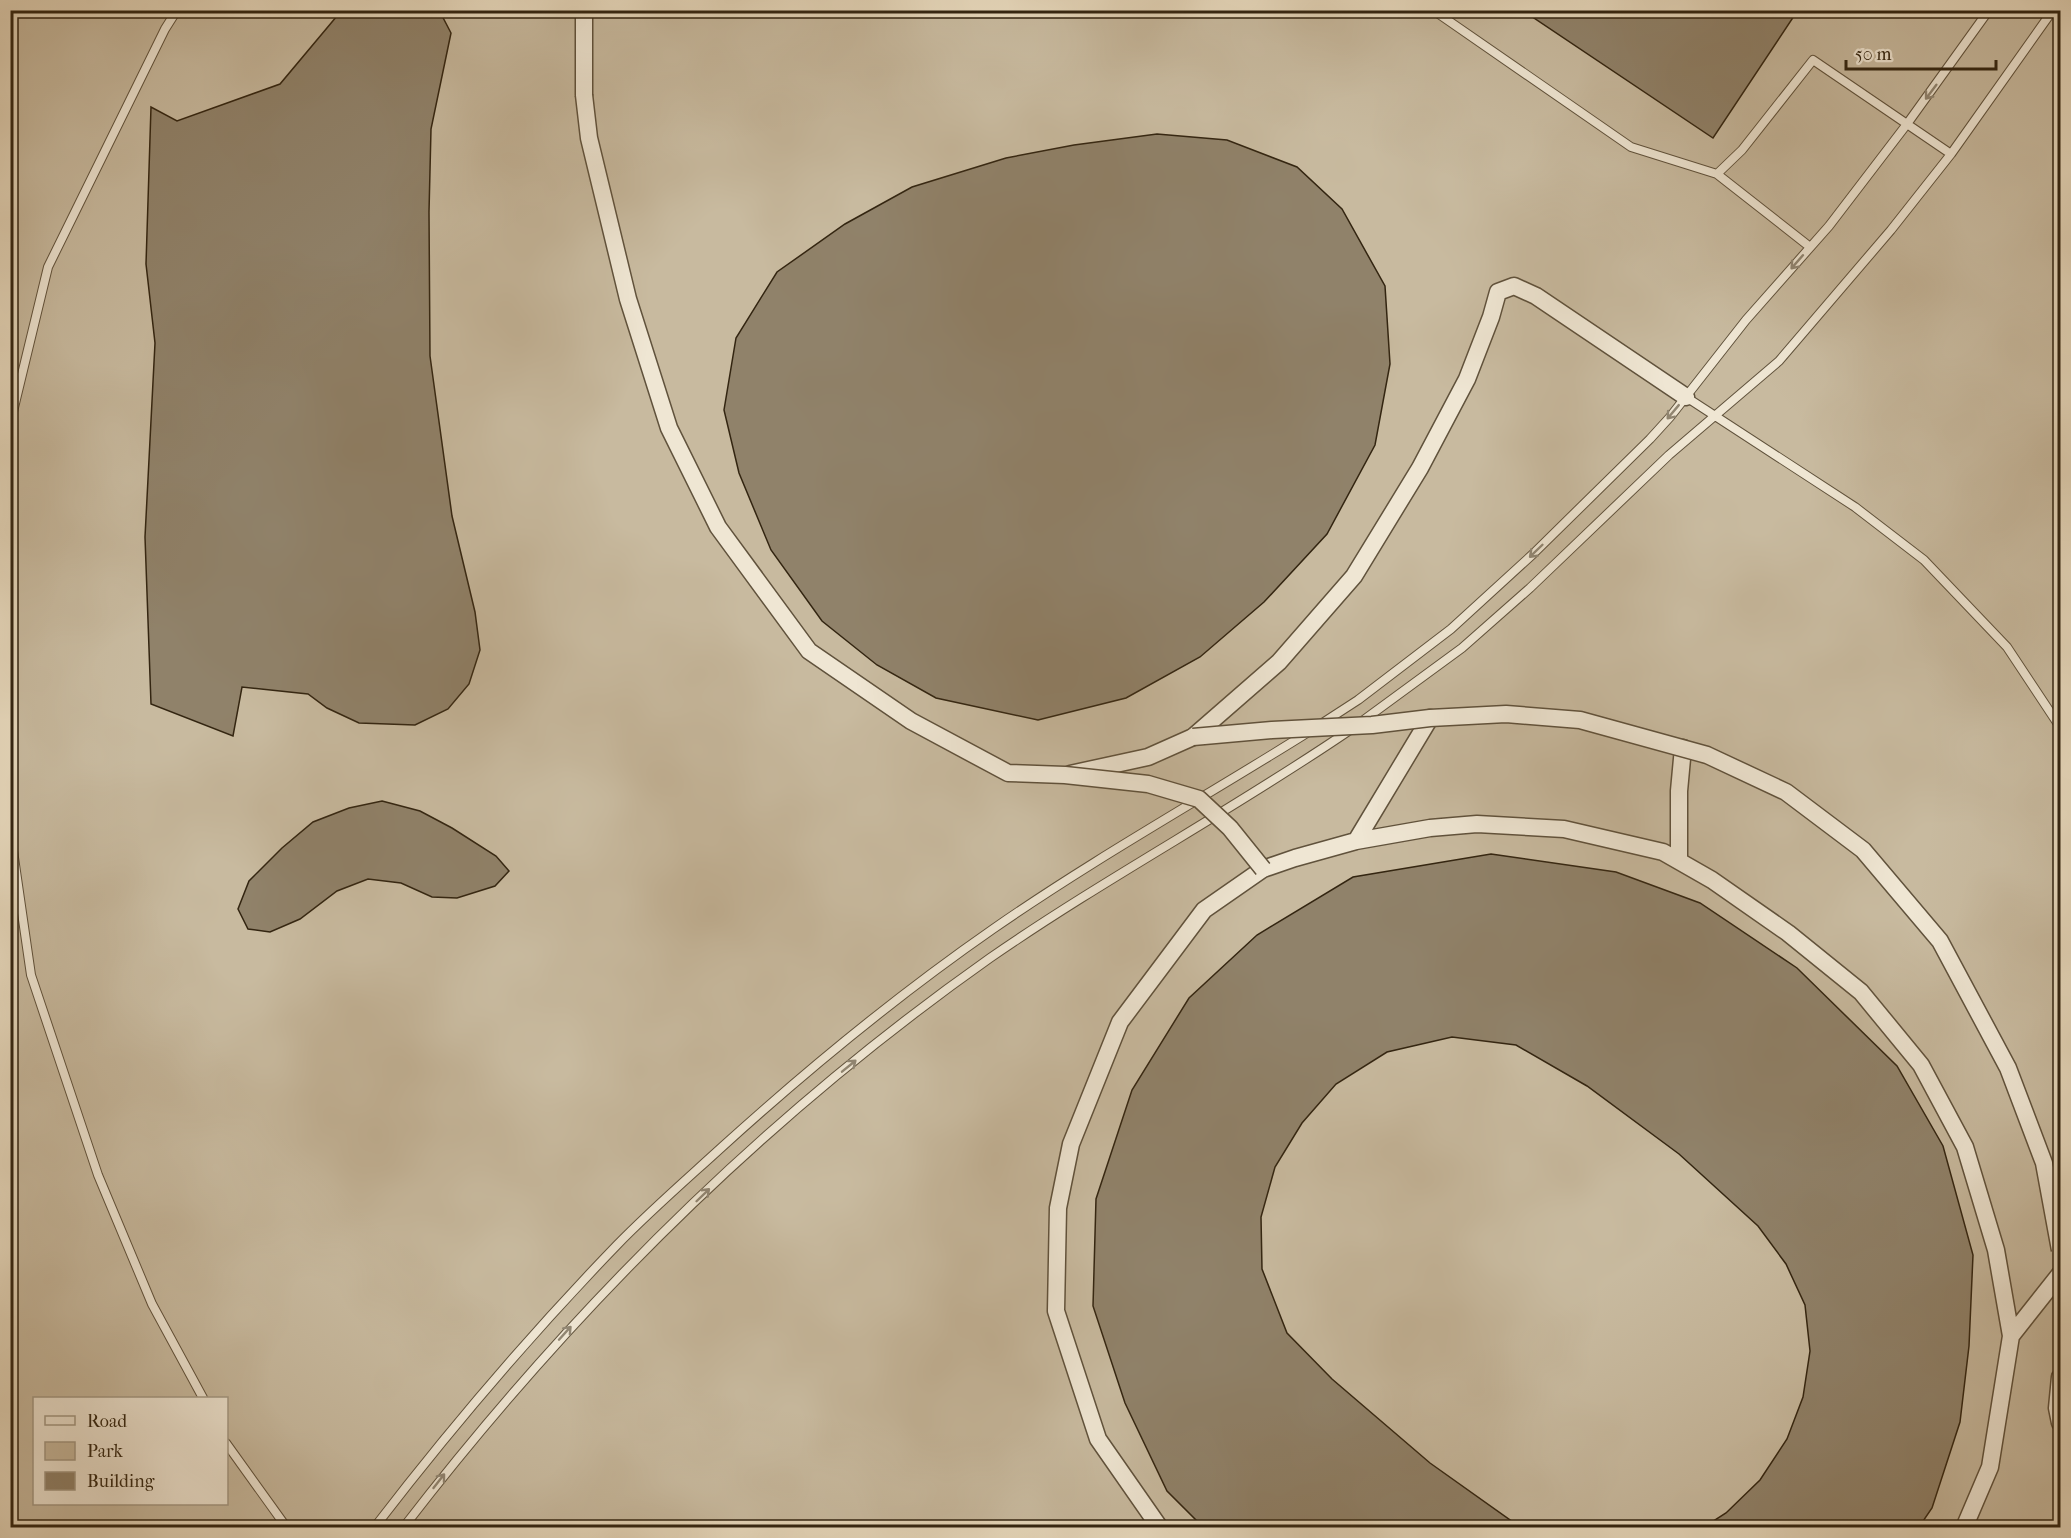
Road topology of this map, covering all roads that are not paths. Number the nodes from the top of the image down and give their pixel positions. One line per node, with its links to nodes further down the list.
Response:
1 (177, 10): 12 (lane)
2 (584, 10): 17 (street, bridge)
3 (1433, 10): 8 (lane)
4 (1989, 10): 6 (lane, one-way to 6)
5 (2053, 10): 7 (lane)
6 (1907, 124): 7 (lane); 8 (lane); 9 (lane)
7 (1951, 154): 11 (lane)
8 (1717, 174): 9 (lane)
9 (1810, 247): 10 (lane, one-way to 10)
10 (1686, 397): 11 (lane); 15 (street); 30 (lane, one-way to 30)
11 (1715, 415): 14 (lane); 31 (lane, one-way to 11)
12 (10, 424)
13 (1430, 718): 15 (street, bridge); 16 (street, bridge); 19 (street)
14 (2061, 727)
15 (1193, 737): 17 (street, bridge)
16 (1683, 748): 20 (street); 22 (street, bridge)
17 (1065, 776): 21 (street, bridge)
18 (10, 830): 26 (lane)
19 (1356, 842): 20 (street); 21 (street)
20 (1679, 861): 24 (street)
21 (1263, 869): 32 (street)
22 (2061, 1250)
23 (2061, 1274): 24 (street)
24 (2010, 1336): 33 (street)
25 (2061, 1377): 27 (street)
26 (202, 1397)
27 (2059, 1415)
28 (228, 1446): 29 (lane)
29 (287, 1527)
30 (374, 1527)
31 (403, 1527)
32 (1160, 1527)
33 (1964, 1527)

